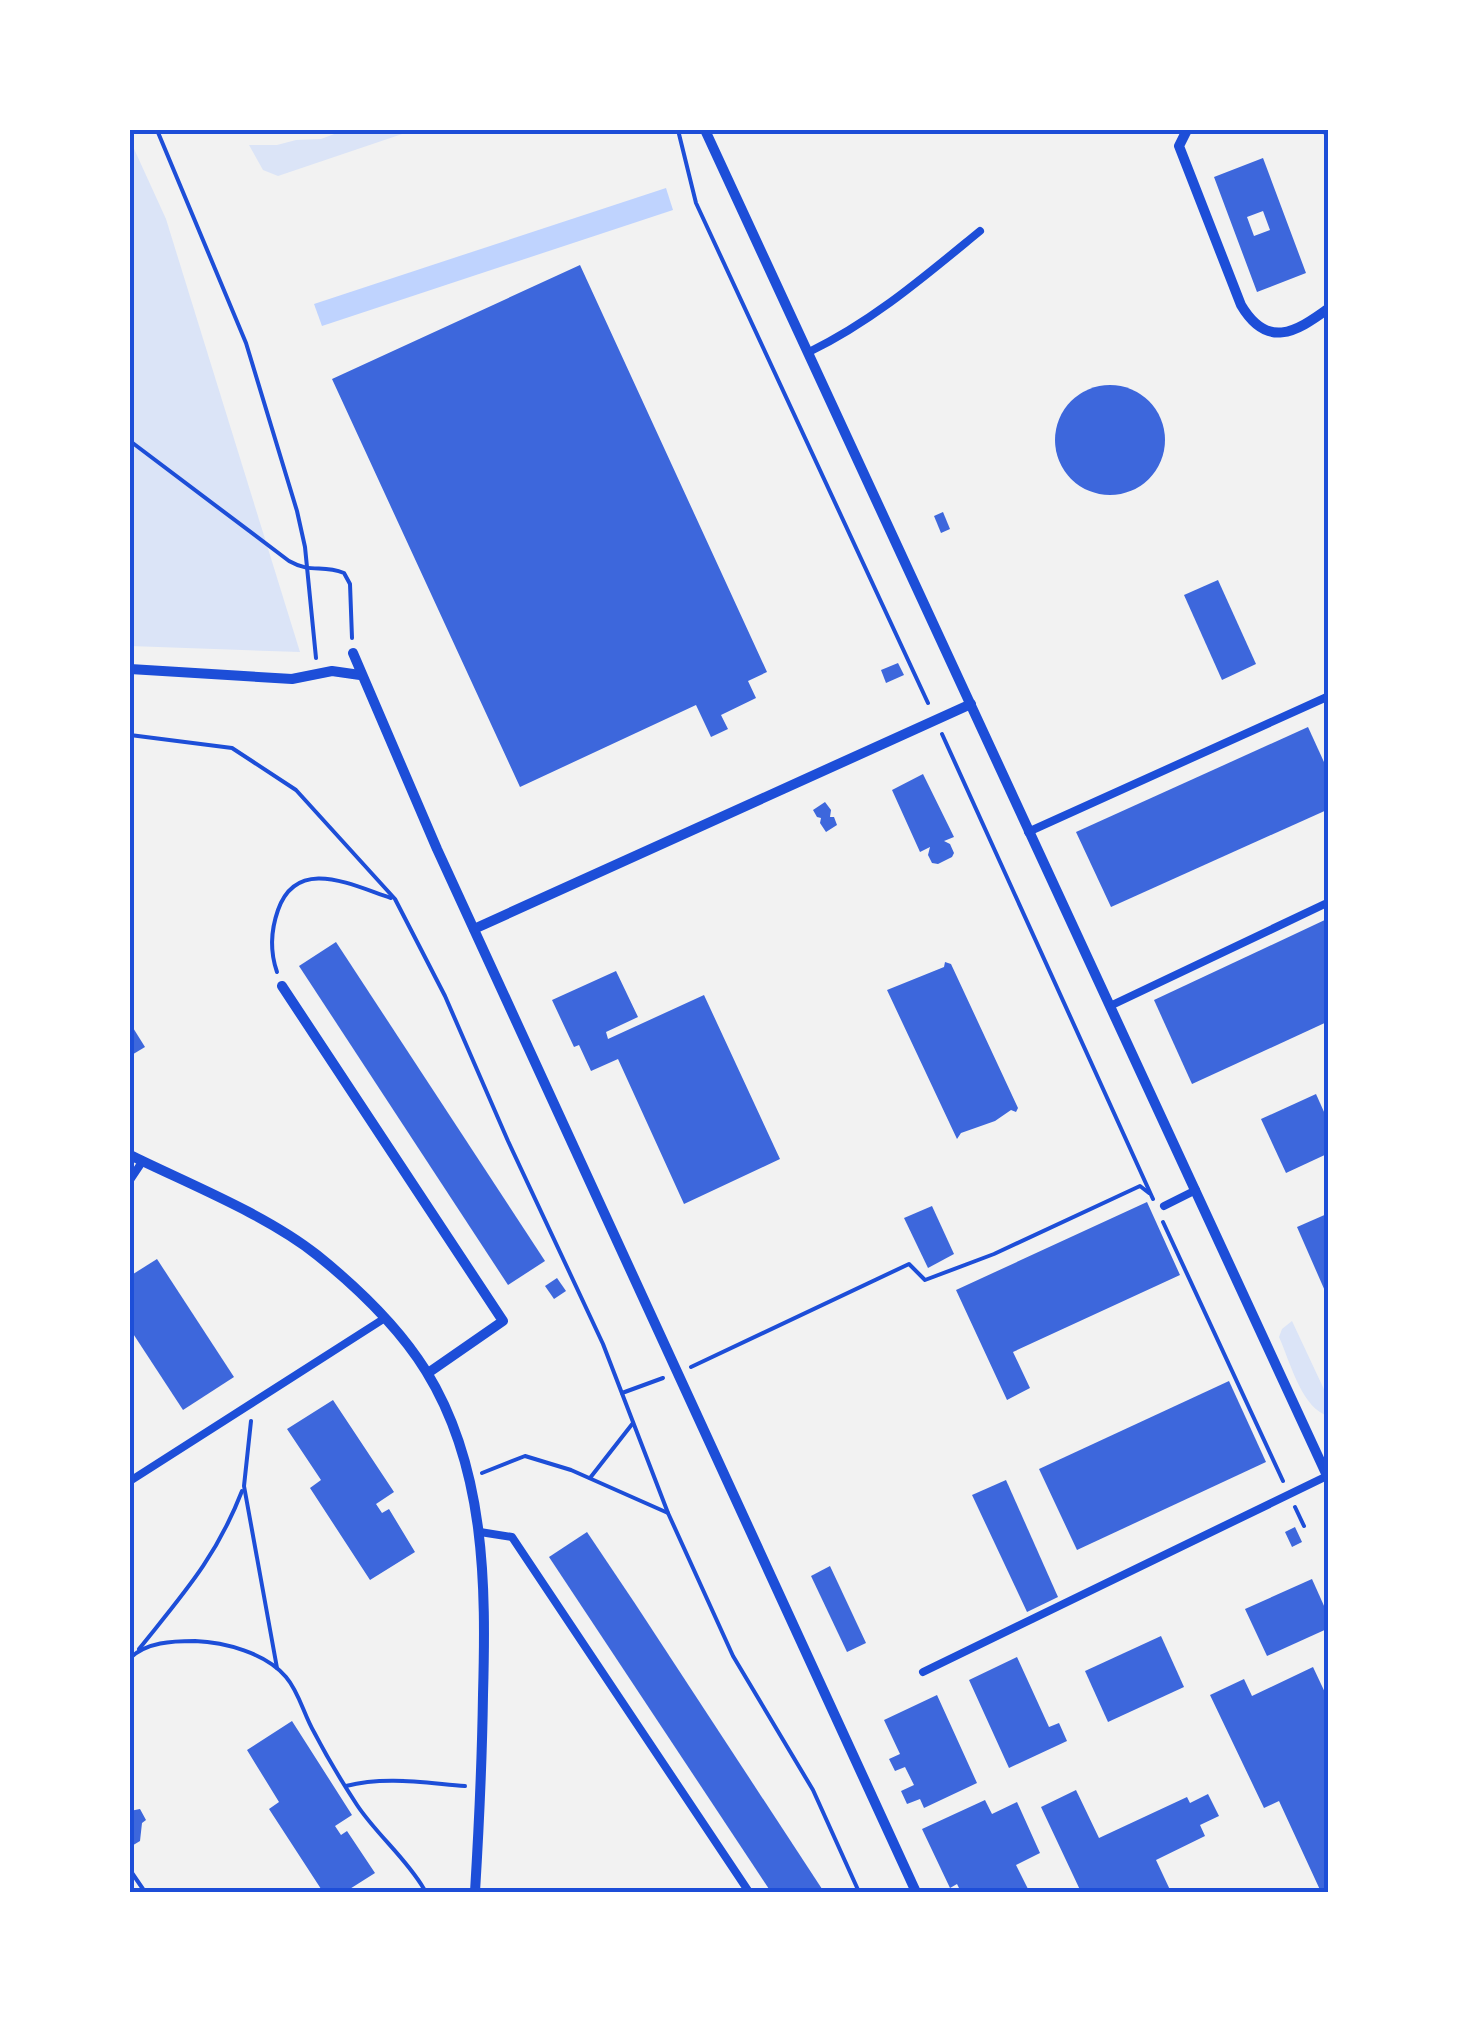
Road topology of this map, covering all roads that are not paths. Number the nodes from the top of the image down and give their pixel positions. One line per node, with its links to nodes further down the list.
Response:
1 (705, 130): 7 (street)
2 (1172, 130): 4 (street)
3 (1188, 130): 4 (street)
4 (1179, 146): 6 (street)
5 (980, 231): 7 (lane)
6 (1329, 308)
7 (809, 352): 12 (street)
8 (353, 654): 10 (street)
9 (130, 670): 10 (street)
10 (360, 675): 15 (street)
11 (1329, 696): 13 (lane)
12 (970, 704): 13 (street); 15 (street)
13 (1028, 832): 17 (street)
14 (1329, 902): 17 (lane)
15 (474, 928): 31 (street)
16 (282, 986): 24 (street)
17 (1110, 1006): 21 (street)
18 (130, 1156): 19 (street)
19 (142, 1162): 20 (lane); 23 (street)
20 (130, 1180)
21 (1196, 1190): 22 (lane); 25 (street)
22 (1164, 1206)
23 (385, 1318): 24 (street); 26 (lane)
24 (428, 1373): 27 (street)
25 (1328, 1478): 28 (lane)
26 (130, 1481)
27 (480, 1532): 29 (street); 30 (lane)
28 (923, 1672)
29 (475, 1892)
30 (749, 1892)
31 (916, 1892)

